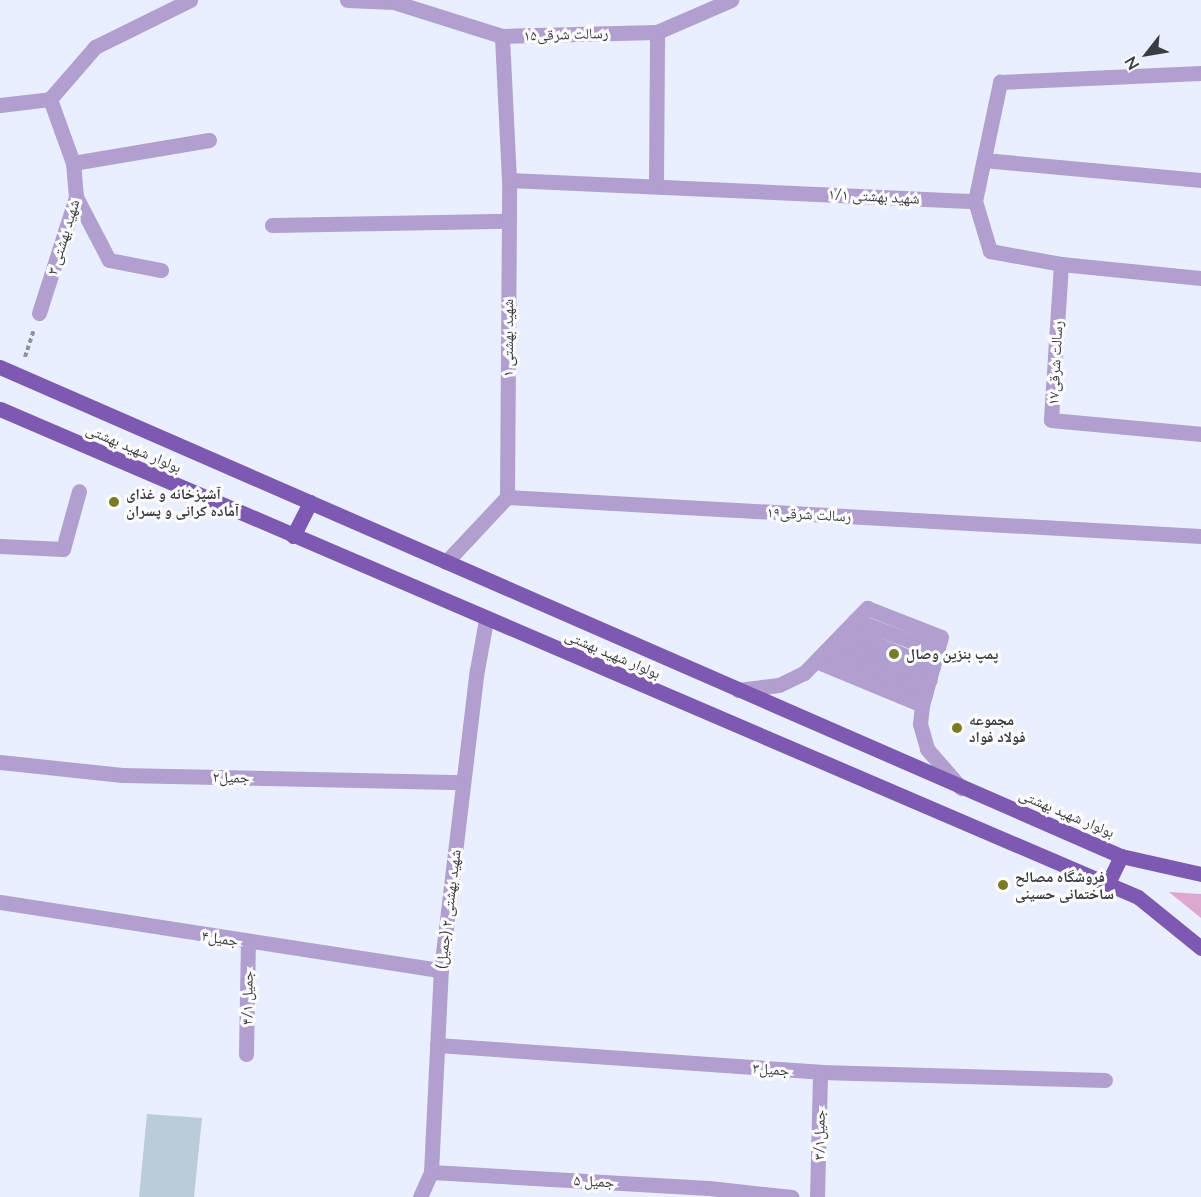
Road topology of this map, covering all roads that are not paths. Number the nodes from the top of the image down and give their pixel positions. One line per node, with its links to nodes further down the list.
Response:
1 (190, 0): 7 (street)
2 (347, 0): 5 (street)
3 (731, 0): 4 (street, رسالت شرقی۱۵)
4 (657, 32): 5 (street, رسالت شرقی۱۵); 14 (street)
5 (502, 36): 12 (street, رسالت شرقی۱۵)
6 (1201, 73): 10 (street)
7 (50, 99): 8 (street); 11 (street, شهید بهشتی ۳)
8 (0, 105)
9 (209, 140): 11 (street)
10 (984, 160): 13 (street); 16 (street)
11 (73, 163): 15 (street, شهید بهشتی ۳)
12 (509, 180): 14 (street, شهید بهشتی ۱/۱); 17 (street, شهید بهشتی ۱)
13 (1201, 180)
14 (656, 185): 16 (street, شهید بهشتی ۱/۱)
15 (76, 197): 20 (street); 22 (street, شهید بهشتی ۳)
16 (975, 201): 19 (street)
17 (508, 221): 18 (street); 27 (street, شهید بهشتی ۱)
18 (272, 225)
19 (1061, 264): 21 (street); 25 (street, رسالت شرقی۱۷)
20 (161, 270)
21 (1201, 278)
22 (39, 313)
23 (0, 367): 28 (main road, بولوار شهید بهشتی)
24 (0, 409): 29 (main road, بولوار شهید بهشتی)
25 (1201, 434)
26 (79, 491): 31 (street)
27 (507, 497): 30 (street, رسالت شرقی۱۹); 32 (street)
28 (310, 502): 29 (main road); 32 (main road, بولوار شهید بهشتی)
29 (293, 536): 33 (main road, بولوار شهید بهشتی)
30 (1201, 536)
31 (0, 546)
32 (446, 562): 37 (main road, بولوار شهید بهشتی)
33 (486, 620): 39 (street, شهید بهشتی ۲ (جمیل)); 43 (main road, بولوار شهید بهشتی)
34 (835, 641): 35 (street); 35 (street); 36 (street); 36 (street); 37 (street)
35 (938, 651): 36 (street)
36 (928, 686): 40 (street)
37 (738, 690): 40 (main road, بولوار شهید بهشتی)
38 (0, 762): 39 (street, جمیل۲)
39 (463, 782): 47 (street, شهید بهشتی ۲ (جمیل))
40 (962, 788): 41 (main road, بولوار شهید بهشتی)
41 (1121, 856): 42 (main road, بولوار شهید بهشتی); 43 (main road)
42 (1201, 874)
43 (1108, 883): 46 (main road, بولوار شهید بهشتی)
44 (0, 902): 45 (street, جمیل۴)
45 (248, 942): 47 (street, جمیل۴); 49 (street, جمیل ۴/۱)
46 (1201, 948)
47 (441, 970): 48 (street, شهید بهشتی ۲ (جمیل))
48 (437, 1045): 50 (street, جمیل۳); 52 (street, شهید بهشتی ۲ (جمیل))
49 (246, 1054)
50 (820, 1072): 51 (street, جمیل۳); 55 (street, جمیل۳/۱)
51 (1105, 1080)
52 (431, 1172): 53 (street, شهید بهشتی ۲ (جمیل)); 54 (street, جمیل ۵)
53 (420, 1197)
54 (792, 1197)
55 (817, 1197)

